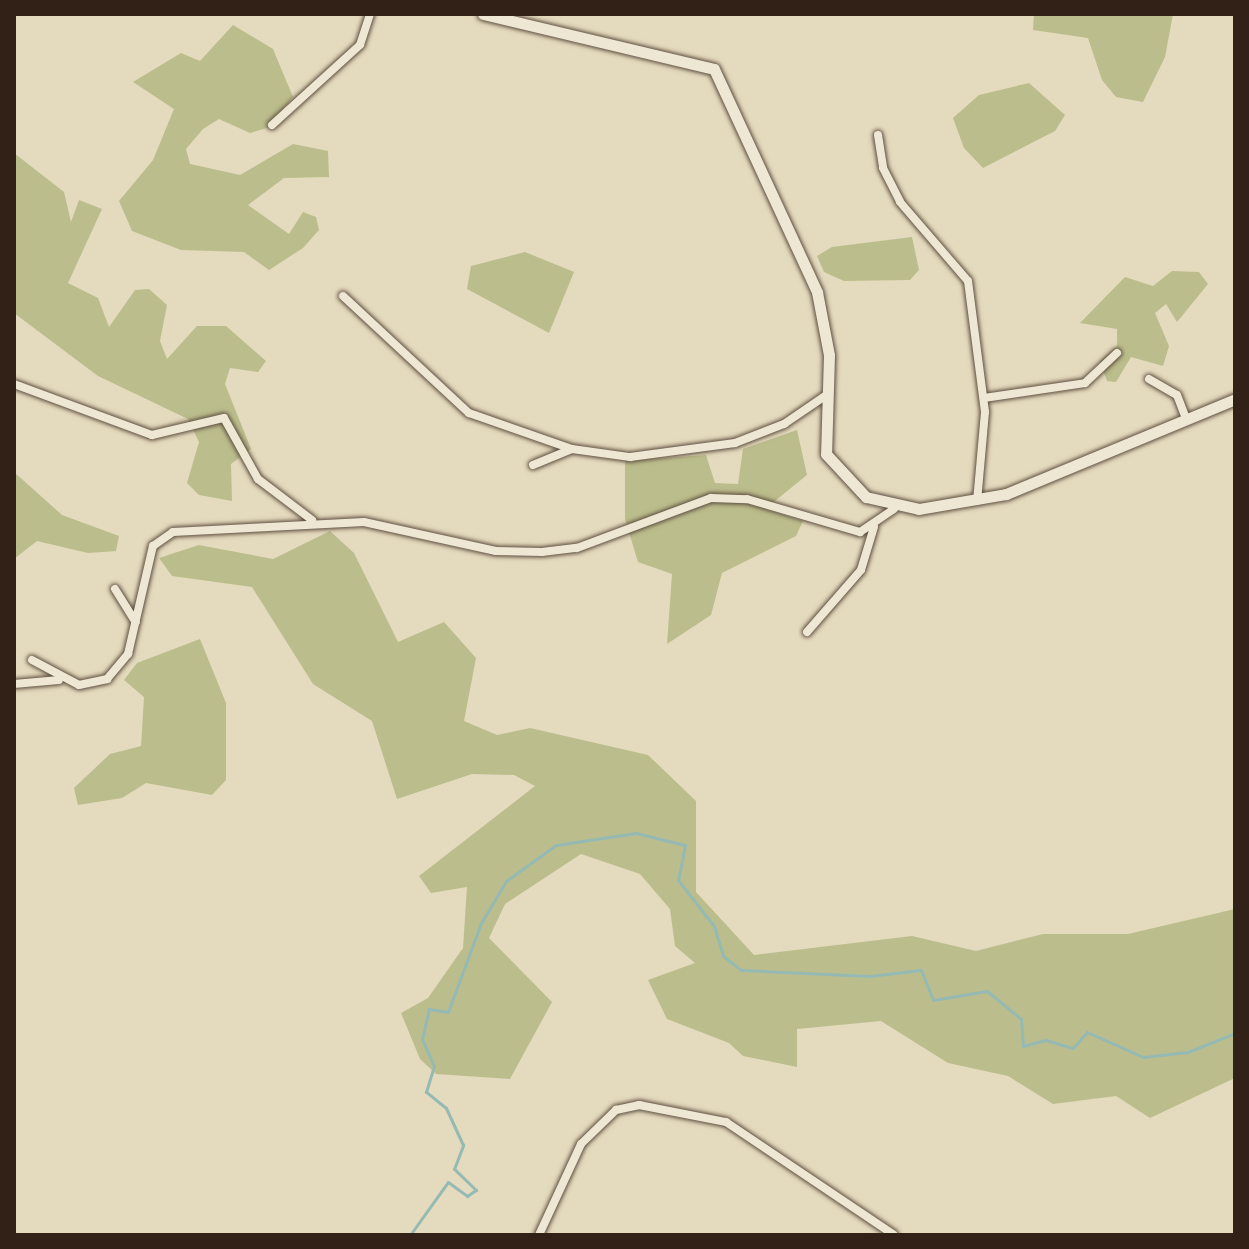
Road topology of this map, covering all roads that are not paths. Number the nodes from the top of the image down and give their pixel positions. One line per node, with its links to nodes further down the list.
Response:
1 (370, 14): 4 (street)
2 (483, 14): 3 (main road)
3 (499, 16): 10 (main road)
4 (272, 125)
5 (878, 135): 11 (street)
6 (343, 296): 14 (street)
7 (1117, 353): 11 (street)
8 (1149, 379): 13 (street)
9 (14, 384): 18 (street)
10 (828, 394): 14 (street); 17 (main road)
11 (984, 398): 16 (street)
12 (1235, 399): 13 (main road)
13 (1186, 419): 16 (main road)
14 (572, 449): 15 (street)
15 (533, 465)
16 (977, 502): 17 (main road)
17 (894, 509): 19 (street)
18 (313, 521): 19 (street); 21 (street)
19 (874, 527): 22 (street)
20 (115, 589): 21 (street)
21 (136, 622): 24 (street)
22 (807, 632)
23 (32, 660): 24 (street)
24 (64, 680): 25 (street)
25 (14, 684)
26 (539, 1235): 27 (street)
27 (894, 1235)

